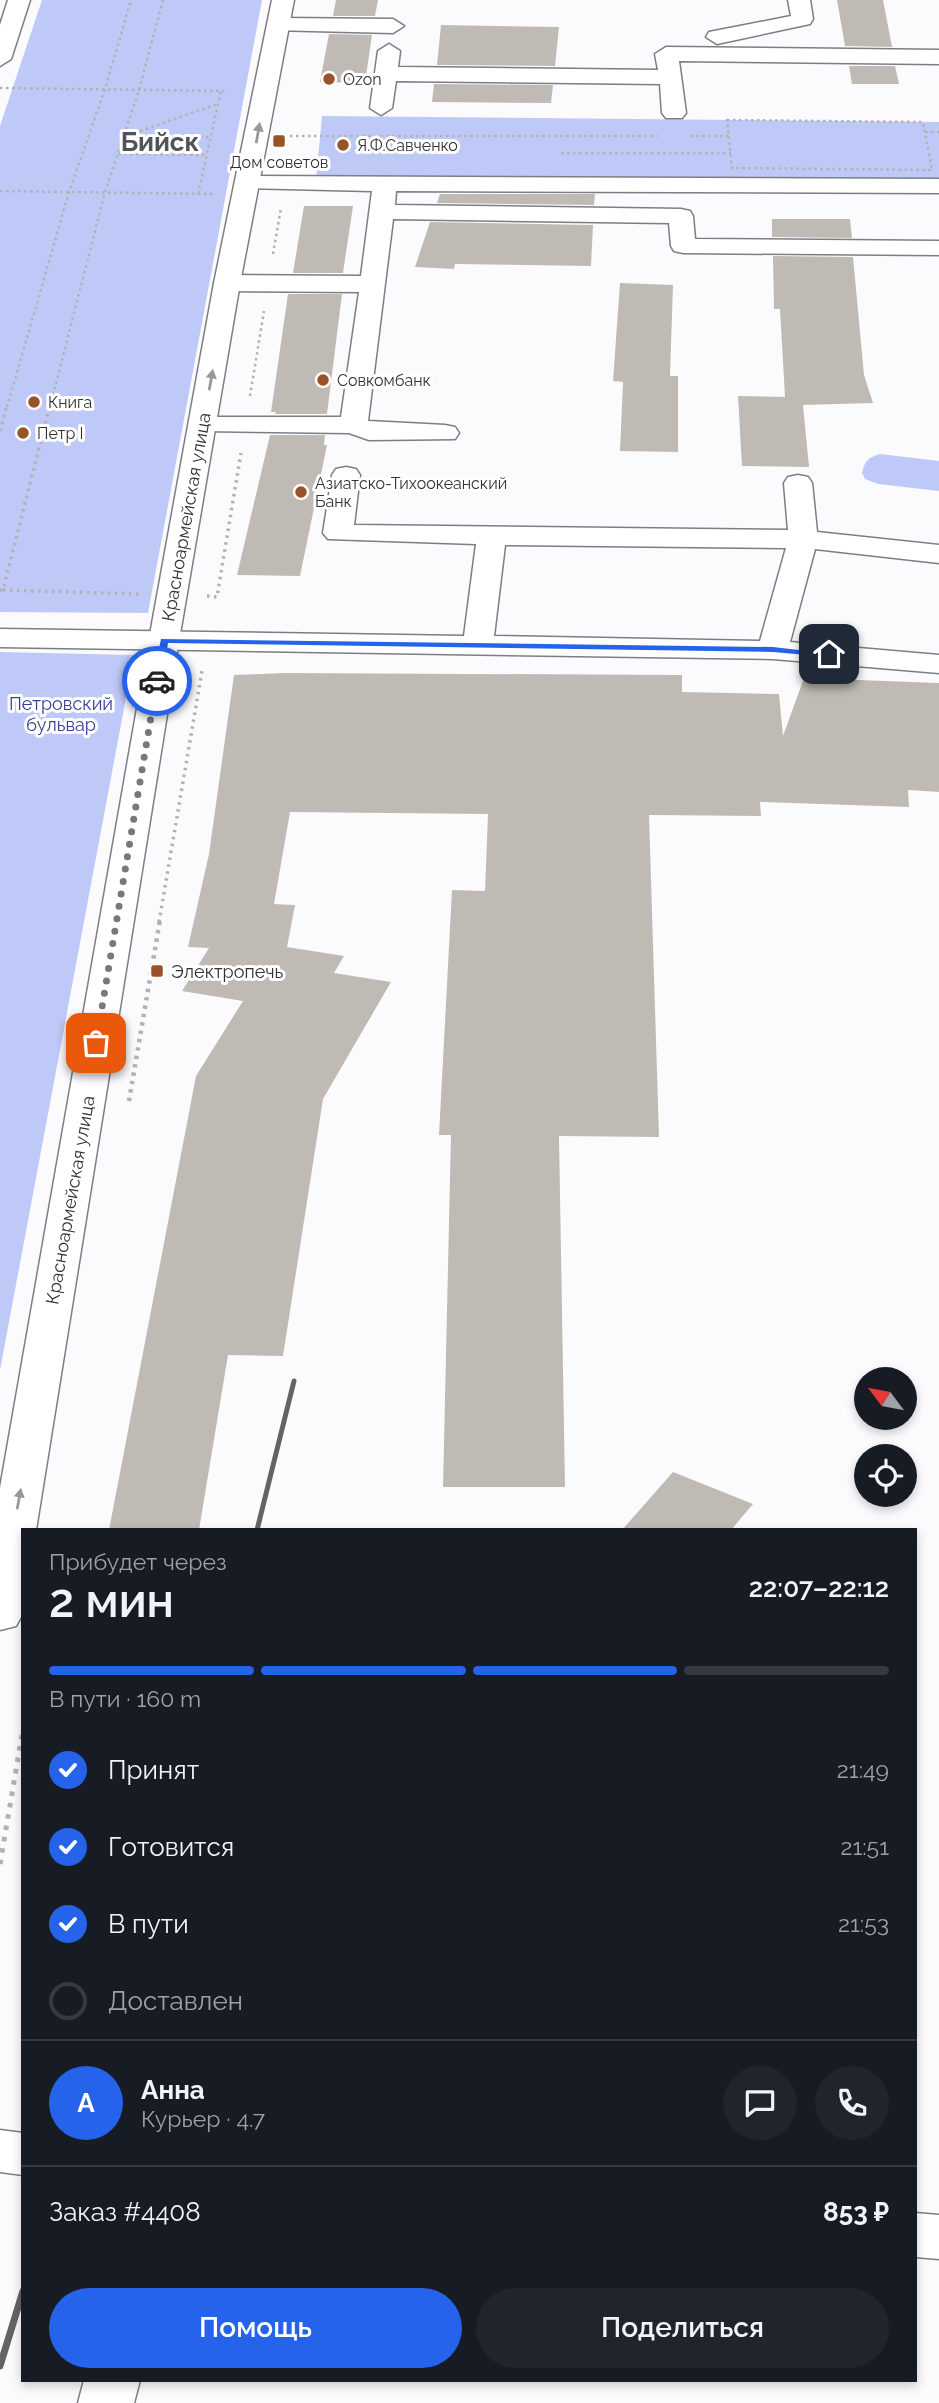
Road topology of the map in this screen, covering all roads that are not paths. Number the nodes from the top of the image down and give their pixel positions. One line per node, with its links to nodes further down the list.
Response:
1 (19, 0): 8 (main road)
2 (397, 0): 5 (main road)
3 (799, 0): 6 (main road)
4 (281, 12): 5 (main road); 14 (main road, Красноармейская улица, one-way to 4)
5 (393, 26): 9 (main road)
6 (666, 54): 7 (main road); 10 (main road)
7 (939, 57)
8 (0, 59)
9 (386, 74): 10 (main road); 11 (main road)
10 (671, 77): 12 (main road)
11 (381, 108)
12 (674, 113)
13 (935, 178): 16 (main road)
14 (249, 183): 15 (main road); 20 (main road, Красноармейская улица)
15 (385, 184): 16 (main road); 17 (main road)
16 (678, 186): 18 (main road)
17 (382, 212): 18 (main road); 21 (main road)
18 (681, 216): 19 (main road)
19 (939, 248)
20 (227, 283): 21 (main road); 22 (main road, Красноармейская улица, one-way to 20)
21 (373, 284): 23 (main road)
22 (204, 423): 23 (main road); 31 (main road, Красноармейская улица)
23 (354, 425): 24 (main road)
24 (445, 433)
25 (346, 475): 27 (main road)
26 (798, 483): 28 (main road)
27 (492, 536): 28 (main road); 32 (main road)
28 (803, 540): 29 (main road); 33 (main road)
29 (939, 555)
30 (0, 638): 31 (main road)
31 (164, 640): 32 (main road); 35 (main road, Красноармейская улица, one-way to 31)
32 (478, 645): 33 (main road)
33 (773, 650): 34 (main road)
34 (939, 664)
35 (0, 1615)
36 (0, 2151): 37 (main road)
37 (21, 2154)
38 (917, 2235): 39 (main road)
39 (939, 2237)
40 (111, 2382): 41 (main road)
41 (106, 2403)

